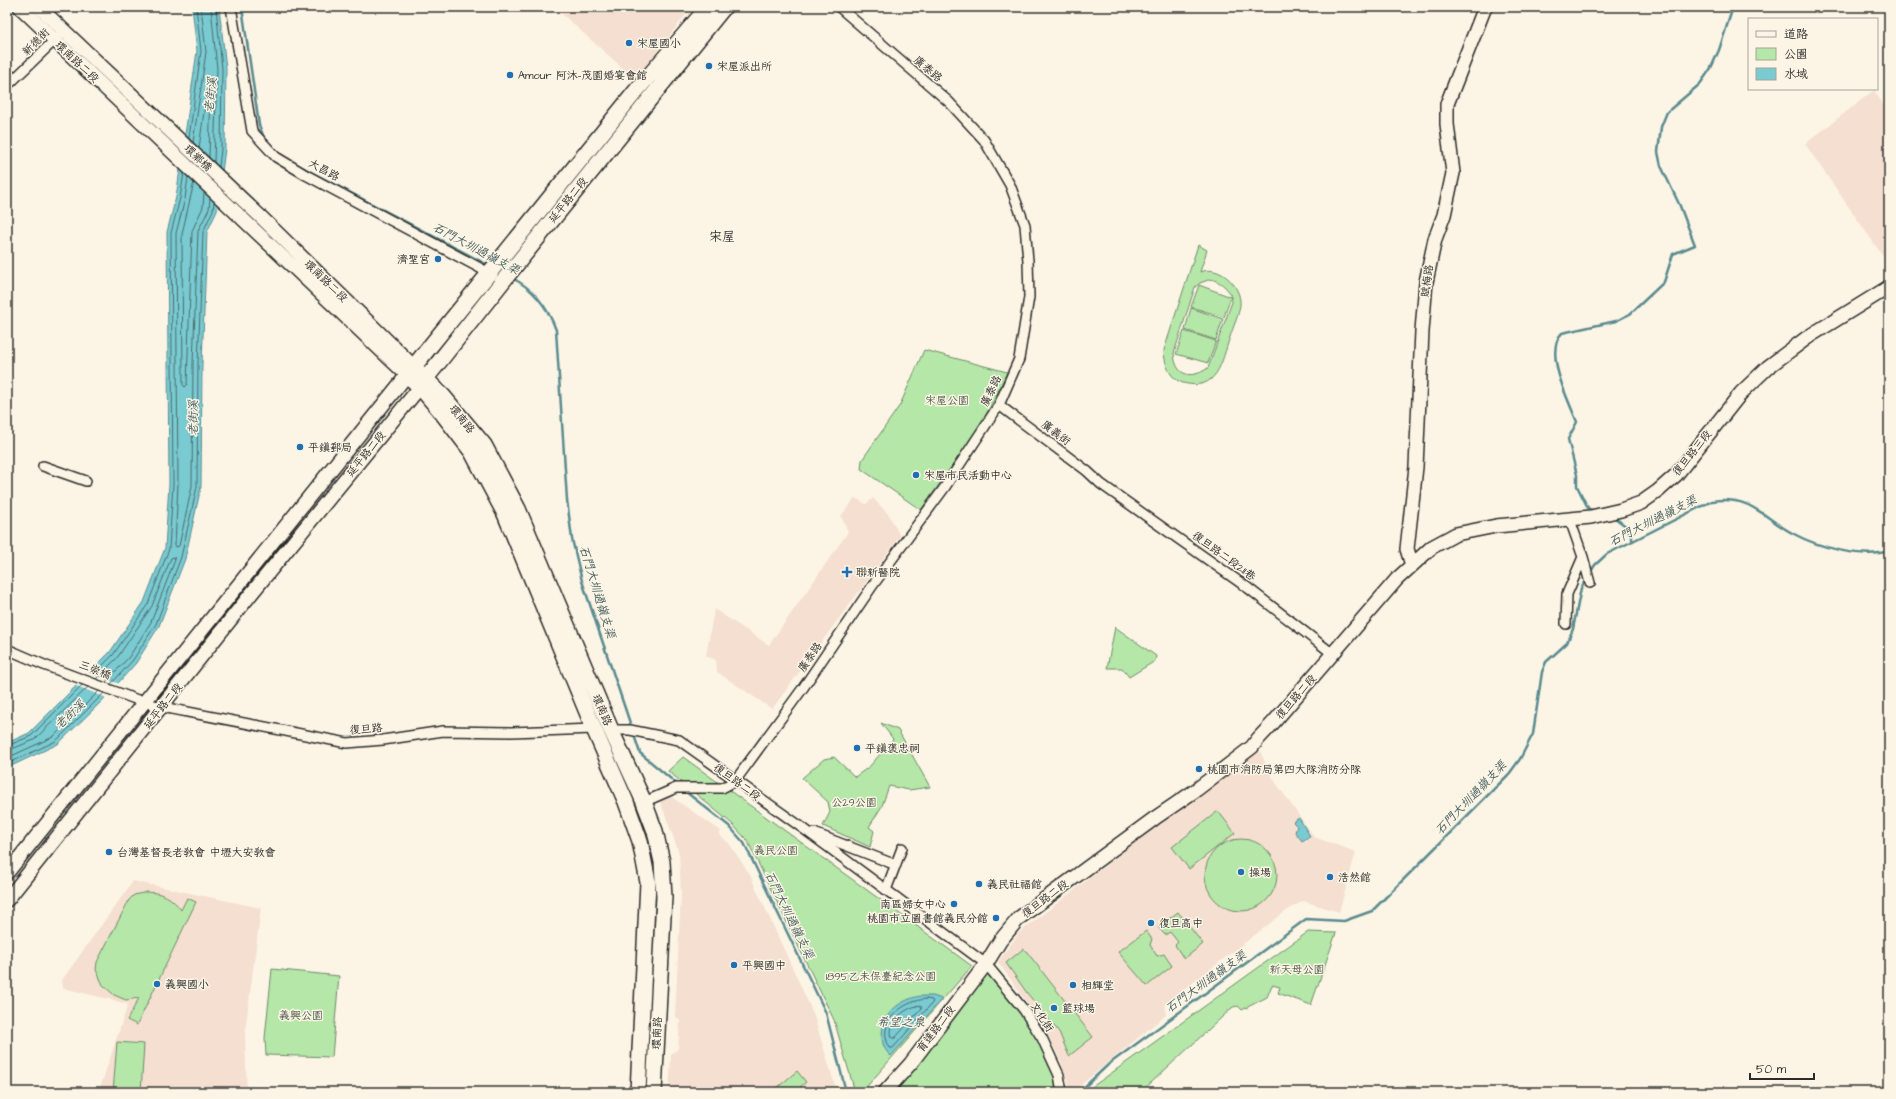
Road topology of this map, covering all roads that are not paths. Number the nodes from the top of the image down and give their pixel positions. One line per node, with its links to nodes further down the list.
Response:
1 (20, 7): 9 (main road, 環南路二段)
2 (39, 7): 8 (main road, 環南路二段)
3 (231, 7): 15 (street, 大昌路)
4 (708, 7): 15 (main road, 延平路二段)
5 (724, 7): 16 (main road, 延平路二段)
6 (839, 7): 20 (street, 廣泰路)
7 (1485, 7): 27 (main road, 賦梅路)
8 (64, 30): 9 (street, 新德街); 11 (main road, 環南路二段)
9 (54, 40): 10 (street, 新德街); 12 (main road, 環南路二段)
10 (7, 86)
11 (158, 119): 13 (main road, 環鄉橋)
12 (152, 133): 14 (main road, 環鄉橋)
13 (238, 196): 18 (main road, 環南路二段)
14 (232, 208): 18 (main road, 環南路二段)
15 (489, 272): 16 (street, 大昌路); 18 (main road, 延平路二段)
16 (503, 281): 19 (main road, 延平路二段)
17 (1889, 287): 24 (main road, 復旦路三段)
18 (411, 371): 19 (main road, 環南路); 32 (main road, 延平路二段)
19 (423, 383): 33 (main road, 延平路二段); 34 (main road, 環南路); 35 (main road, 環南路)
20 (999, 405): 23 (street, 廣義街); 36 (street, 廣泰路)
21 (43, 466): 22 (street)
22 (86, 481)
23 (1098, 481): 31 (street, 復旦路二段211巷)
24 (1570, 520): 25 (main road, 復旦路三段); 26 (street)
25 (1456, 534): 27 (main road, 復旦路二段)
26 (1583, 557): 28 (street); 29 (street)
27 (1412, 565): 31 (main road, 復旦路二段)
28 (1589, 582)
29 (1566, 624)
30 (7, 648): 32 (street, 三崇橋)
31 (1333, 654): 44 (main road, 復旦路二段)
32 (143, 702): 33 (street, 復旦路); 41 (main road, 延平路二段)
33 (162, 707): 34 (street, 復旦路); 43 (main road, 延平路二段)
34 (594, 729): 35 (main road, 復旦路二段); 45 (main road, 環南路)
35 (610, 730): 36 (street, 復旦路二段); 37 (main road, 環南路)
36 (735, 781): 37 (street); 38 (street, 復旦路二段)
37 (644, 802): 46 (main road, 環南路)
38 (804, 829): 40 (street); 42 (street, 復旦路二段)
39 (902, 848): 40 (street)
40 (896, 865): 42 (street)
41 (7, 873)
42 (886, 890): 44 (street, 復旦路二段)
43 (7, 900)
44 (986, 964): 49 (main road, 育達路二段); 50 (street, 文化街)
45 (642, 1033): 46 (main road); 47 (main road, 環南路)
46 (657, 1033): 48 (main road, 環南路)
47 (638, 1092)
48 (654, 1092)
49 (885, 1092)
50 (1062, 1092)

